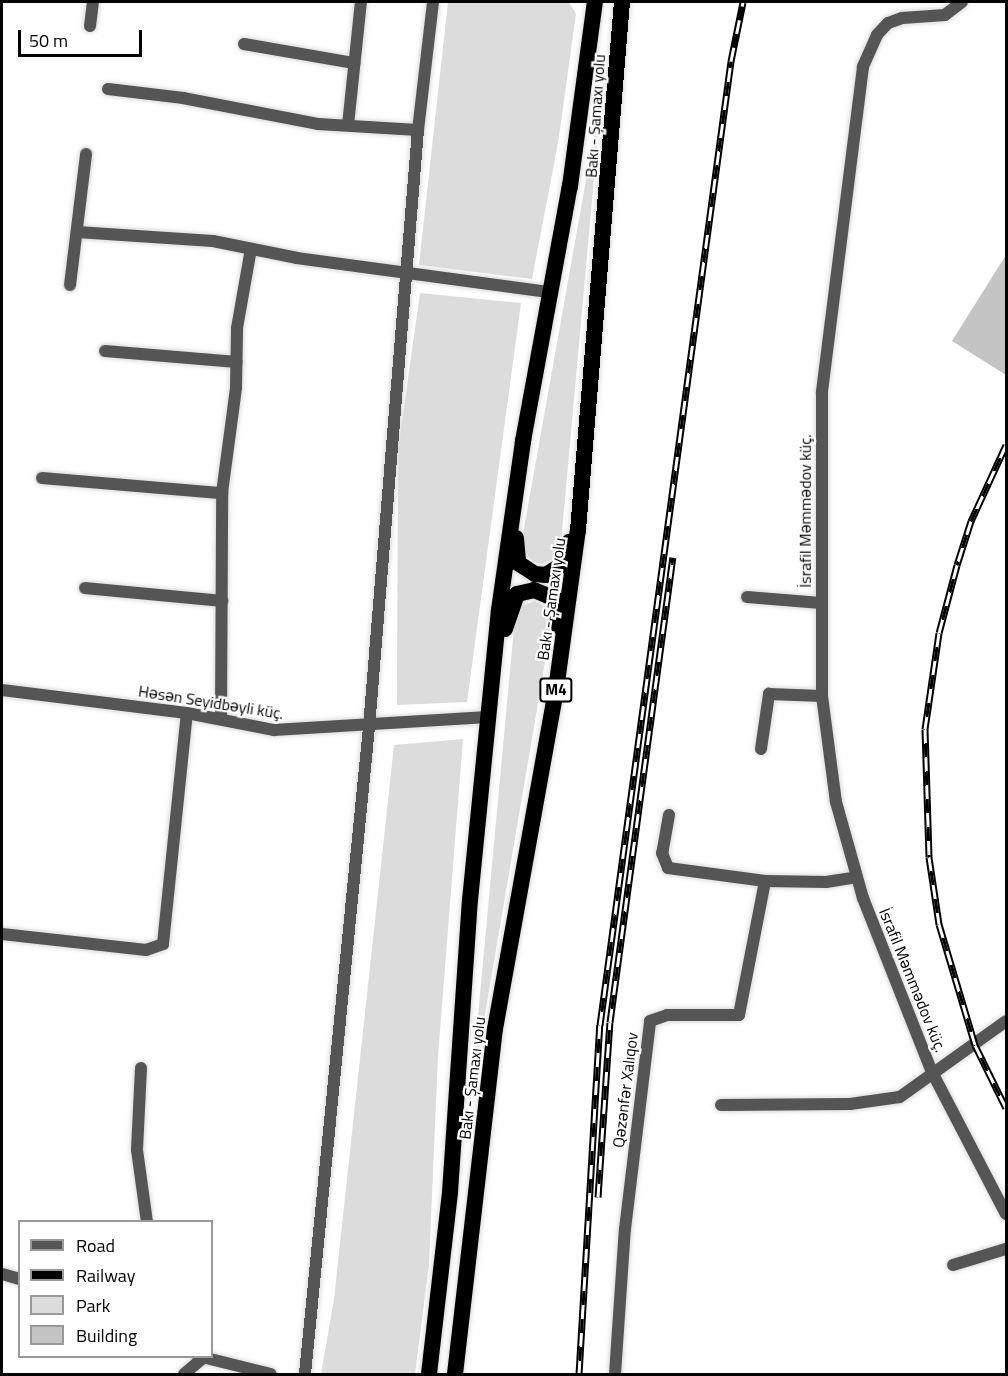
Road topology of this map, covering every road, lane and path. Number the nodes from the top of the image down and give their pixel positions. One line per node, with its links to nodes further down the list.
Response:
1 (93, 2): 7 (street)
2 (361, 2): 9 (street)
3 (433, 2): 12 (street)
4 (595, 2): 18 (highway, Bakı - Şamaxı yolu)
5 (622, 2): 22 (highway, Bakı - Şamaxı yolu / M4)
6 (962, 2): 28 (street, İsrafil Məmmədov küç.)
7 (90, 26)
8 (244, 44): 9 (street)
9 (354, 63): 11 (street)
10 (108, 89): 11 (street)
11 (348, 125): 12 (street)
12 (418, 130): 16 (street)
13 (86, 154): 14 (street)
14 (77, 232): 15 (street); 17 (street)
15 (251, 249): 16 (street); 20 (street)
16 (406, 273): 18 (street); 36 (street)
17 (70, 285)
18 (550, 292): 21 (highway, Bakı - Şamaxı yolu)
19 (105, 351): 20 (street)
20 (237, 362): 24 (street)
21 (523, 441): 22 (highway); 30 (highway, Bakı - Şamaxı yolu)
22 (585, 455): 32 (highway, Bakı - Şamaxı yolu / M4)
23 (42, 478): 24 (street)
24 (222, 493): 27 (street)
25 (86, 588): 27 (street)
26 (747, 597): 28 (street)
27 (222, 601): 35 (street)
28 (821, 603): 31 (street, İsrafil Məmmədov küç.)
29 (2, 690): 33 (street, Həsən Seyidbəyli küç.)
30 (490, 690): 32 (highway); 34 (highway, Bakı - Şamaxı yolu)
31 (822, 696): 37 (street); 39 (street, İsrafil Məmmədov küç.)
32 (555, 697): 57 (highway, Bakı - Şamaxı yolu / M4)
33 (187, 713): 35 (street, Həsən Seyidbəyli küç.); 41 (street)
34 (488, 717): 36 (street, Həsən Seyidbəyli küç.); 56 (highway, Bakı - Şamaxı yolu)
35 (221, 719): 36 (street, Həsən Seyidbəyli küç.)
36 (369, 727): 55 (street)
37 (761, 749)
38 (669, 815): 40 (street)
39 (856, 877): 40 (street); 44 (street, İsrafil Məmmədov küç.)
40 (765, 881): 58 (street, Qəzənfər Xalıqov)
41 (2, 934)
42 (1006, 1021): 44 (street)
43 (141, 1068): 47 (street)
44 (932, 1072): 45 (street); 46 (street, İsrafil Məmmədov küç.)
45 (722, 1105)
46 (1006, 1214)
47 (147, 1220)
48 (1006, 1249): 49 (street)
49 (953, 1265)
50 (2, 1274): 51 (street)
51 (18, 1278)
52 (200, 1358): 53 (street); 54 (street)
53 (184, 1374)
54 (271, 1374)
55 (305, 1374)
56 (429, 1374)
57 (455, 1374)
58 (615, 1374)

